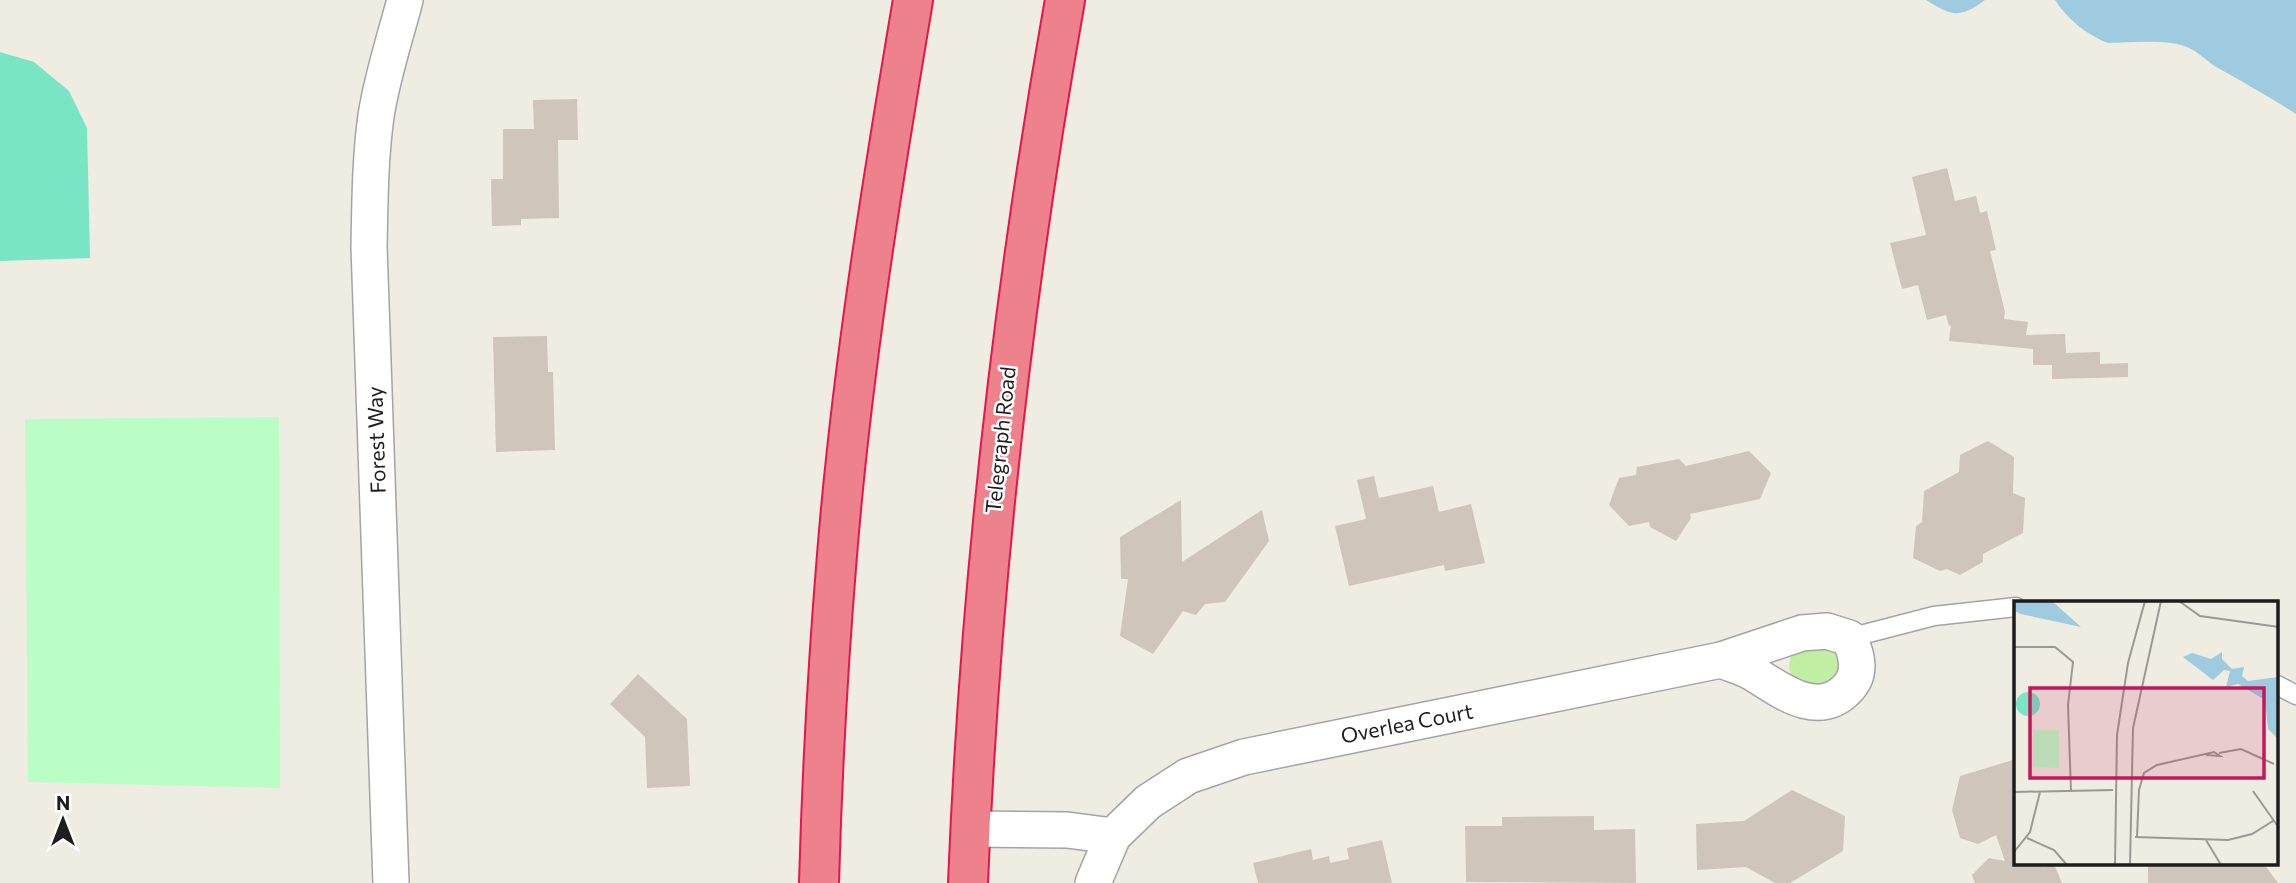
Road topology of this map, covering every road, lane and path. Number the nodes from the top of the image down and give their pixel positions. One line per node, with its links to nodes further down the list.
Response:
1 (405, 0): 11 (street, Forest Way)
2 (913, 0): 12 (highway)
3 (1066, 1): 9 (highway, Telegraph Road)
4 (2014, 607): 5 (lane)
5 (1849, 638): 6 (street, Overlea Court); 6 (street)
6 (1721, 660): 10 (street, Overlea Court)
7 (2278, 686): 8 (lane)
8 (2296, 695)
9 (970, 829): 10 (street); 13 (highway, Telegraph Road)
10 (1113, 836): 14 (street, Overlea Court)
11 (391, 883)
12 (819, 883)
13 (968, 883)
14 (1093, 883)

